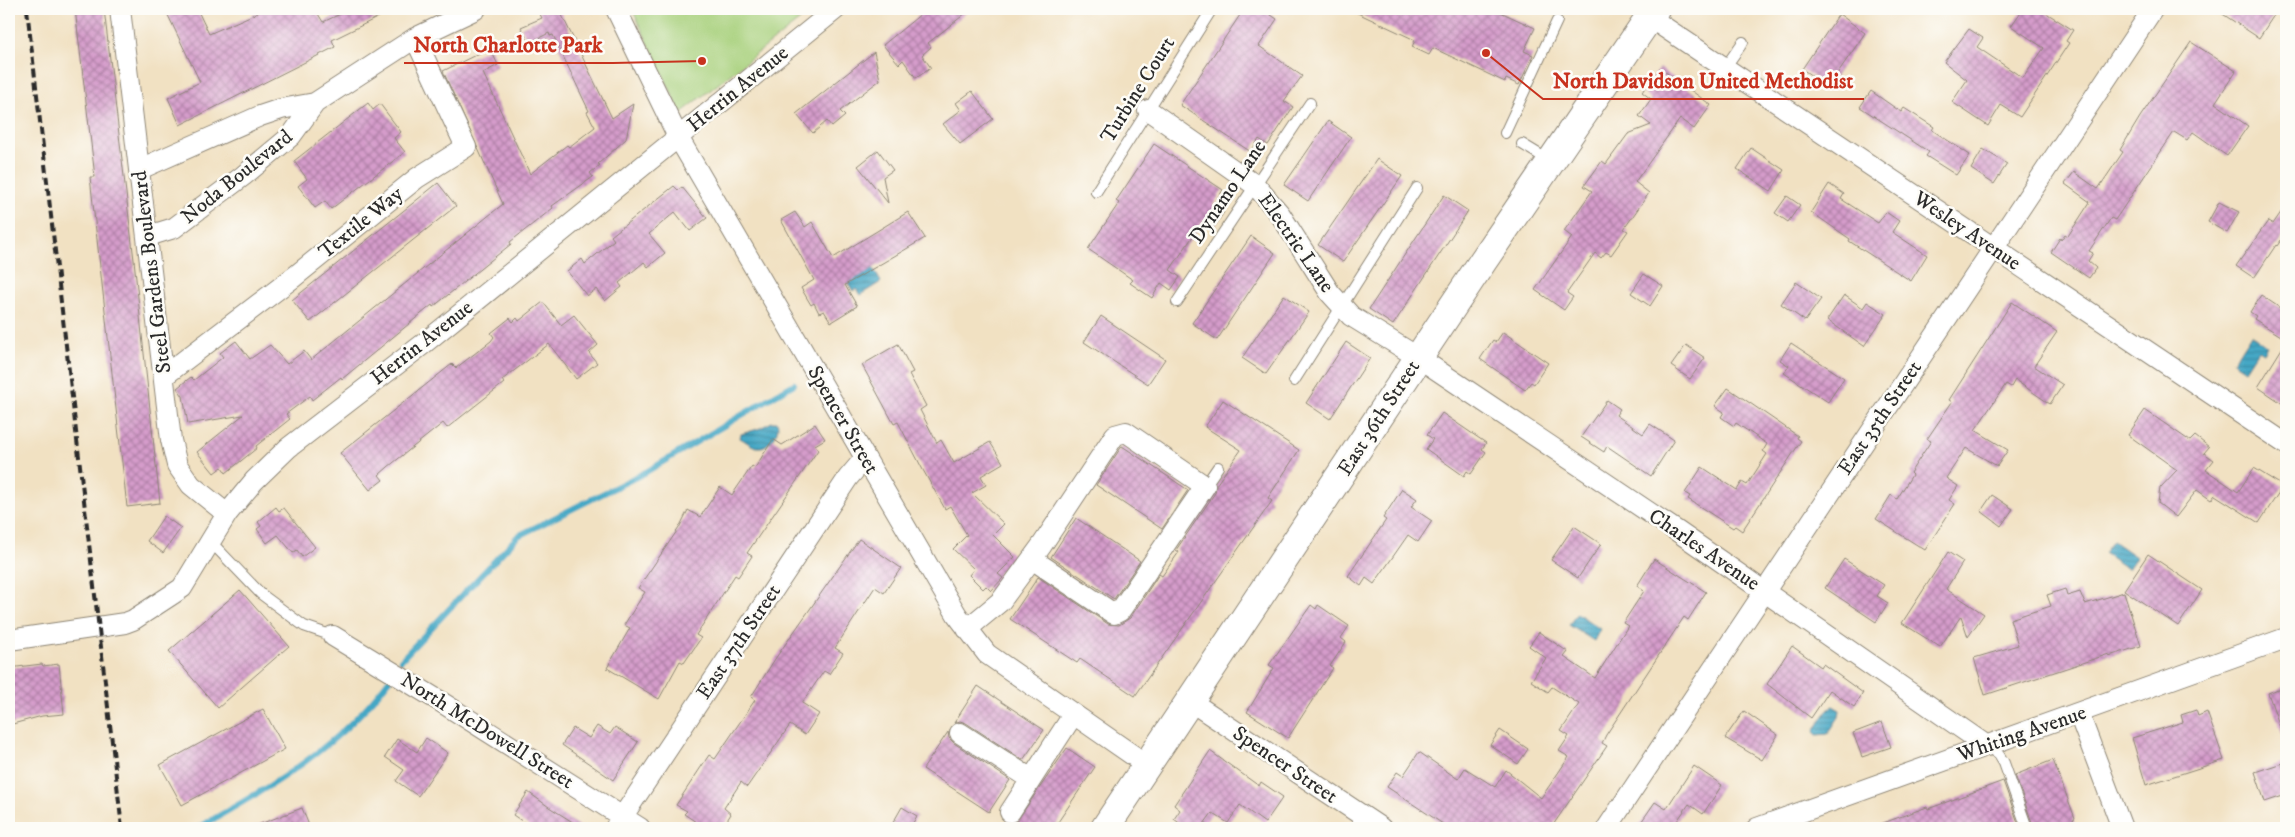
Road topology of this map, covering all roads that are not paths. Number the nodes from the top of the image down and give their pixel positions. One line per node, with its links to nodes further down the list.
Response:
1 (120, 9): 19 (street, Steel Gardens Boulevard)
2 (476, 9): 9 (street, Noda Boulevard)
3 (616, 9): 16 (street, Spencer Street)
4 (836, 9): 16 (street, Herrin Avenue)
5 (1212, 9): 14 (lane, Turbine Court)
6 (2153, 9): 24 (street, East 35th Street)
7 (1652, 13): 11 (street, Wesley Avenue); 18 (street, East 36th Street)
8 (1557, 21): 15 (lane)
9 (415, 38): 12 (street, Noda Boulevard); 28 (street, Textile Way)
10 (1742, 42): 11 (lane)
11 (1724, 69): 24 (street, Wesley Avenue)
12 (315, 103): 19 (street, Noda Boulevard); 23 (street, Noda Boulevard)
13 (1310, 103): 20 (lane, Dynamo Lane)
14 (1148, 110): 20 (street, Electric Lane); 22 (lane, Turbine Court)
15 (1505, 133)
16 (678, 137): 31 (street, Spencer Street); 34 (street, Herrin Avenue)
17 (1522, 144): 18 (lane)
18 (1551, 162): 27 (street, East 36th Street)
19 (140, 168): 23 (street, Steel Gardens Boulevard)
20 (1255, 185): 25 (lane, Dynamo Lane); 26 (street, Electric Lane)
21 (1418, 188): 26 (lane)
22 (1096, 192)
23 (148, 236): 28 (street, Steel Gardens Boulevard)
24 (1994, 249): 30 (street, Wesley Avenue); 37 (street, East 35th Street)
25 (1177, 302)
26 (1342, 306): 27 (street, Electric Lane); 29 (lane)
27 (1419, 358): 37 (street, Charles Avenue); 42 (street, East 36th Street)
28 (164, 376): 34 (street, Steel Gardens Boulevard)
29 (1294, 381)
30 (2286, 444)
31 (865, 458): 38 (street, Spencer Street); 50 (street, East 37th Street)
32 (1218, 467): 33 (lane)
33 (1205, 486): 36 (street); 36 (street)
34 (227, 514): 35 (street, Herrin Avenue)
35 (210, 541): 39 (street, Herrin Avenue); 40 (lane)
36 (1032, 559): 38 (street)
37 (1764, 591): 46 (street, Charles Avenue); 54 (street, East 35th Street)
38 (967, 629): 44 (street, Spencer Street)
39 (11, 635)
40 (333, 636): 50 (street, North McDowell Street)
41 (2286, 638): 43 (street, Whiting Avenue)
42 (1190, 701): 47 (street, East 36th Street); 53 (street, Spencer Street)
43 (2079, 714): 46 (street, Whiting Avenue); 57 (street)
44 (1073, 715): 47 (street, Spencer Street); 48 (street)
45 (960, 732): 48 (street)
46 (1986, 746): 55 (street, Whiting Avenue); 56 (lane)
47 (1147, 765): 52 (street, East 36th Street)
48 (1031, 779): 49 (street)
49 (1010, 812)
50 (619, 823): 51 (street, North McDowell Street)
51 (640, 828)
52 (1105, 828)
53 (1381, 828)
54 (1607, 828)
55 (1757, 828)
56 (2026, 828)
57 (2122, 828)

